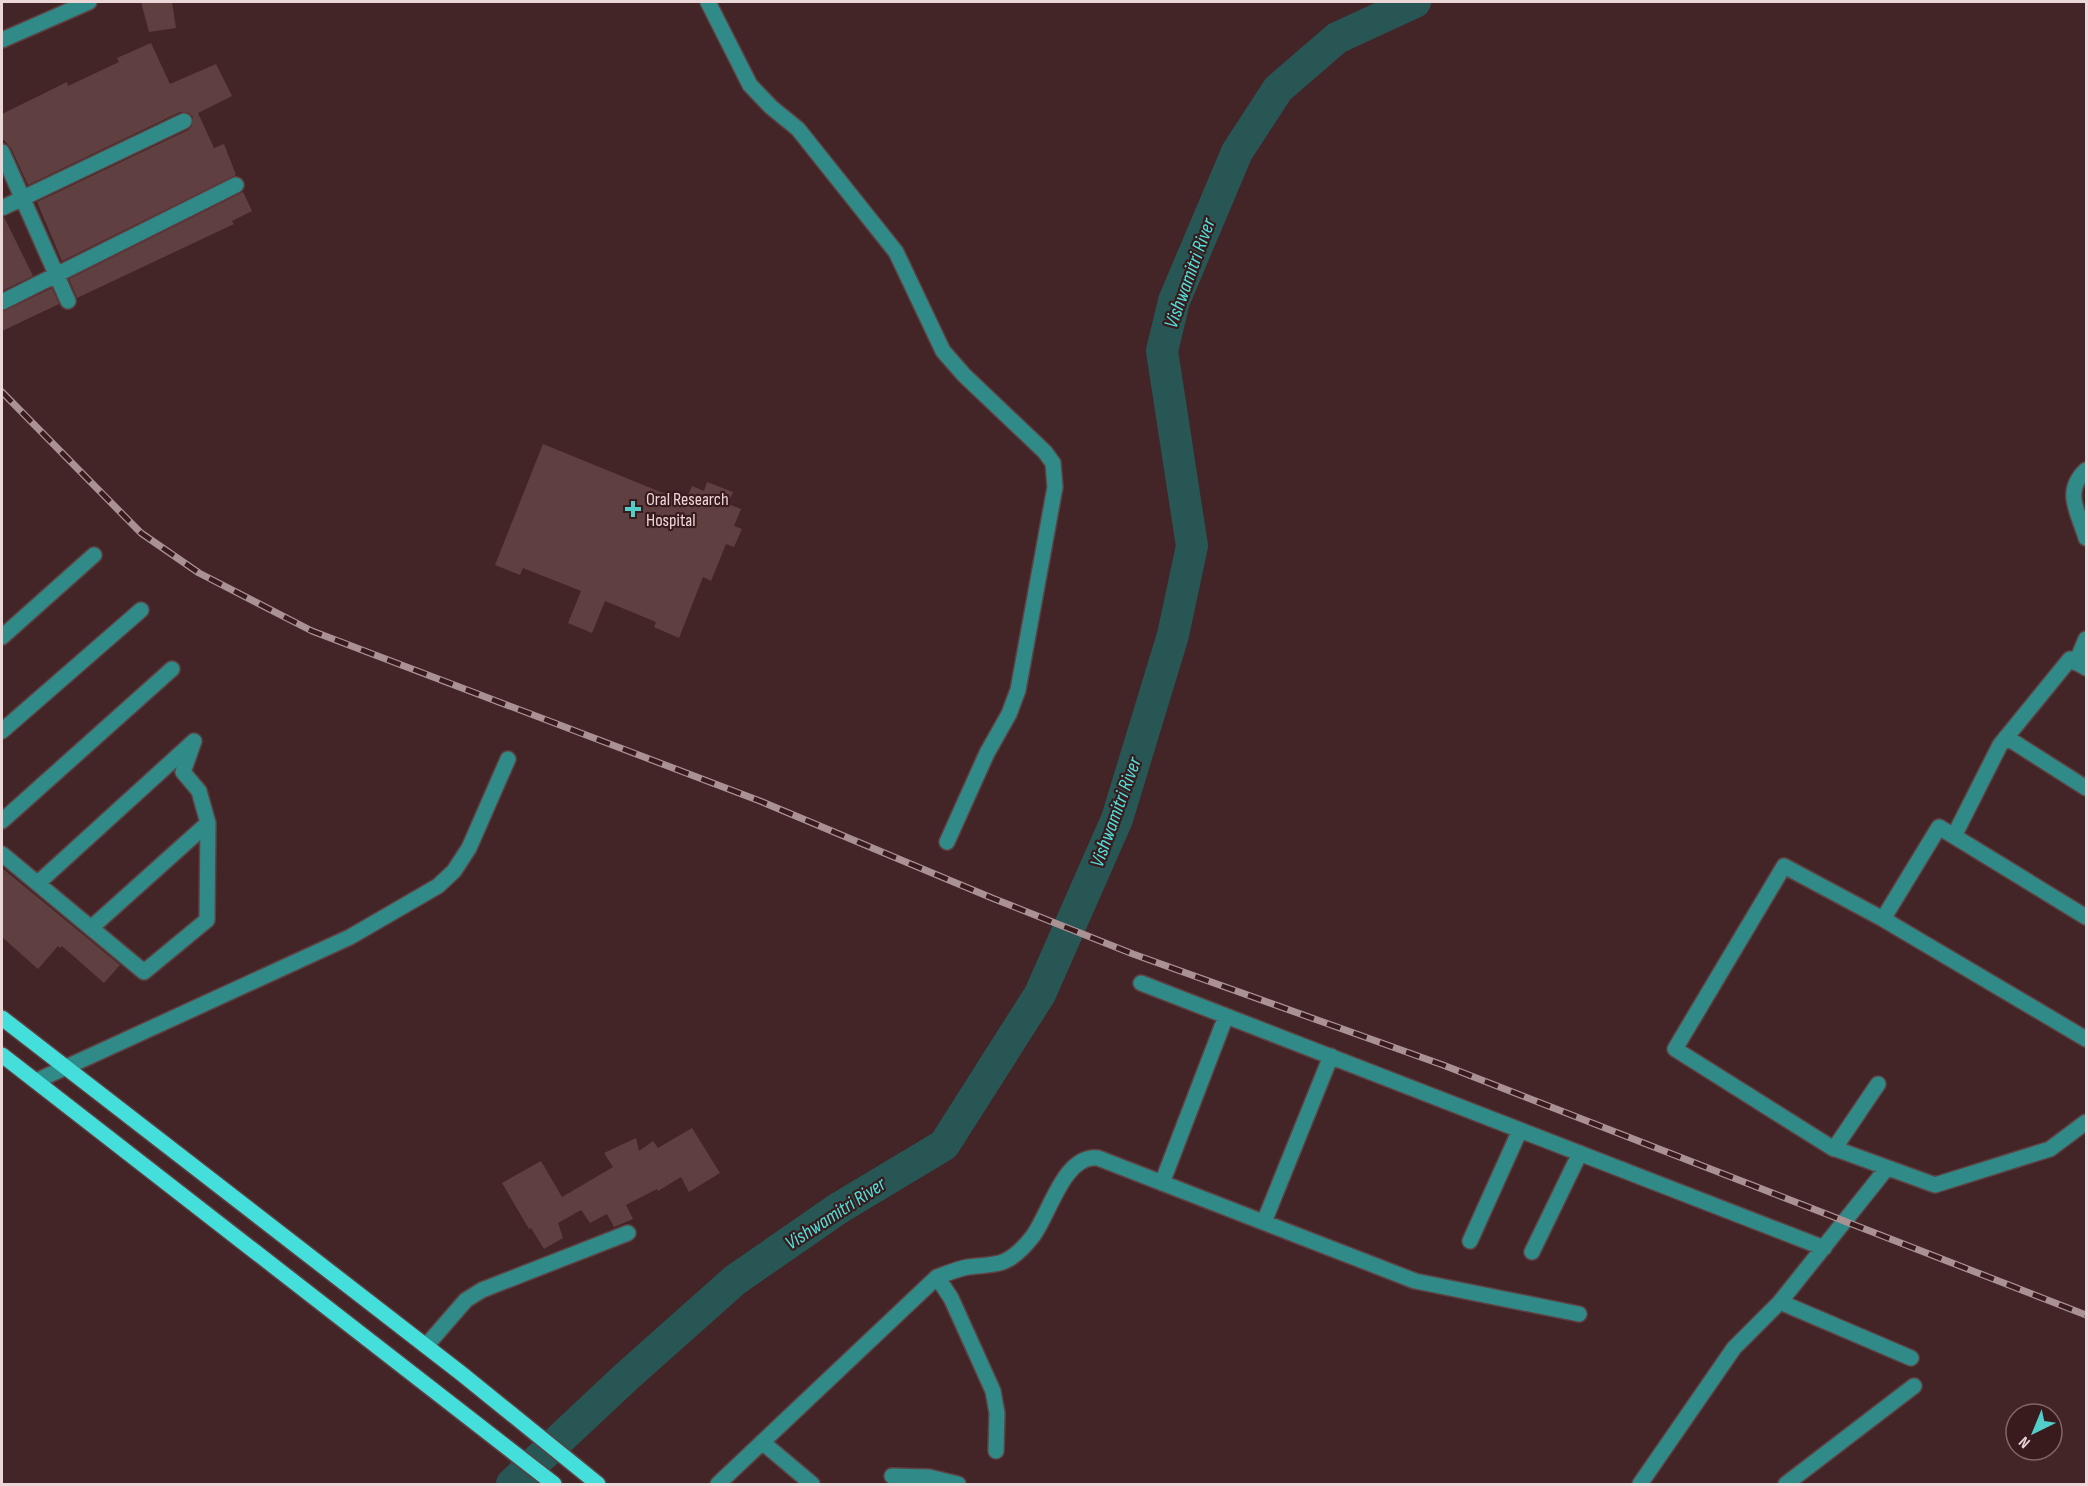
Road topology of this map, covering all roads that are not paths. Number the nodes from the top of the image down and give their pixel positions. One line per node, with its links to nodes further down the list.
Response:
1 (89, 2): 3 (street)
2 (708, 2): 27 (street)
3 (2, 40)
4 (184, 121): 7 (street)
5 (2, 153): 7 (street)
6 (236, 185): 9 (street)
7 (21, 199): 8 (street); 9 (street)
8 (2, 208)
9 (57, 274): 10 (street); 11 (street)
10 (68, 301)
11 (2, 302)
12 (2086, 470): 13 (street)
13 (2086, 538)
14 (94, 555): 16 (street)
15 (141, 610): 20 (street)
16 (2, 637)
17 (2086, 639): 18 (street)
18 (2081, 666): 21 (street)
19 (172, 669): 24 (street)
20 (2, 731)
21 (2006, 737): 23 (street); 26 (street)
22 (508, 759): 39 (street)
23 (2086, 788)
24 (2, 821)
25 (208, 823): 29 (street); 32 (street); 32 (street)
26 (1954, 836): 30 (street); 31 (street)
27 (947, 842)
28 (2, 855): 29 (street)
29 (38, 883): 32 (street)
30 (2086, 917)
31 (1884, 919): 36 (street); 44 (street)
32 (92, 927)
33 (1141, 982): 34 (street)
34 (1226, 1016): 38 (street); 47 (street)
35 (2, 1018): 39 (main road)
36 (2086, 1039)
37 (2, 1054): 40 (main road)
38 (1331, 1056): 43 (street); 48 (street)
39 (65, 1066): 40 (street); 56 (main road)
40 (36, 1081): 63 (main road)
41 (1878, 1084): 44 (street)
42 (2086, 1122): 46 (street)
43 (1520, 1130): 45 (street); 50 (street)
44 (1836, 1149): 46 (street)
45 (1580, 1153): 51 (street); 52 (street)
46 (1887, 1168): 51 (street)
47 (1162, 1183): 48 (street); 53 (street)
48 (1264, 1222): 55 (street)
49 (628, 1233): 56 (street)
50 (1470, 1241)
51 (1824, 1248): 54 (street)
52 (1532, 1252)
53 (937, 1277): 59 (street); 60 (street)
54 (1780, 1302): 57 (street); 67 (street)
55 (1580, 1314)
56 (426, 1346): 62 (main road)
57 (1911, 1358)
58 (1914, 1386): 68 (street)
59 (762, 1442): 64 (street); 65 (street)
60 (996, 1451)
61 (892, 1476): 66 (street)
62 (597, 1483)
63 (554, 1485)
64 (718, 1485)
65 (812, 1485)
66 (958, 1485)
67 (1640, 1485)
68 (1786, 1485)

